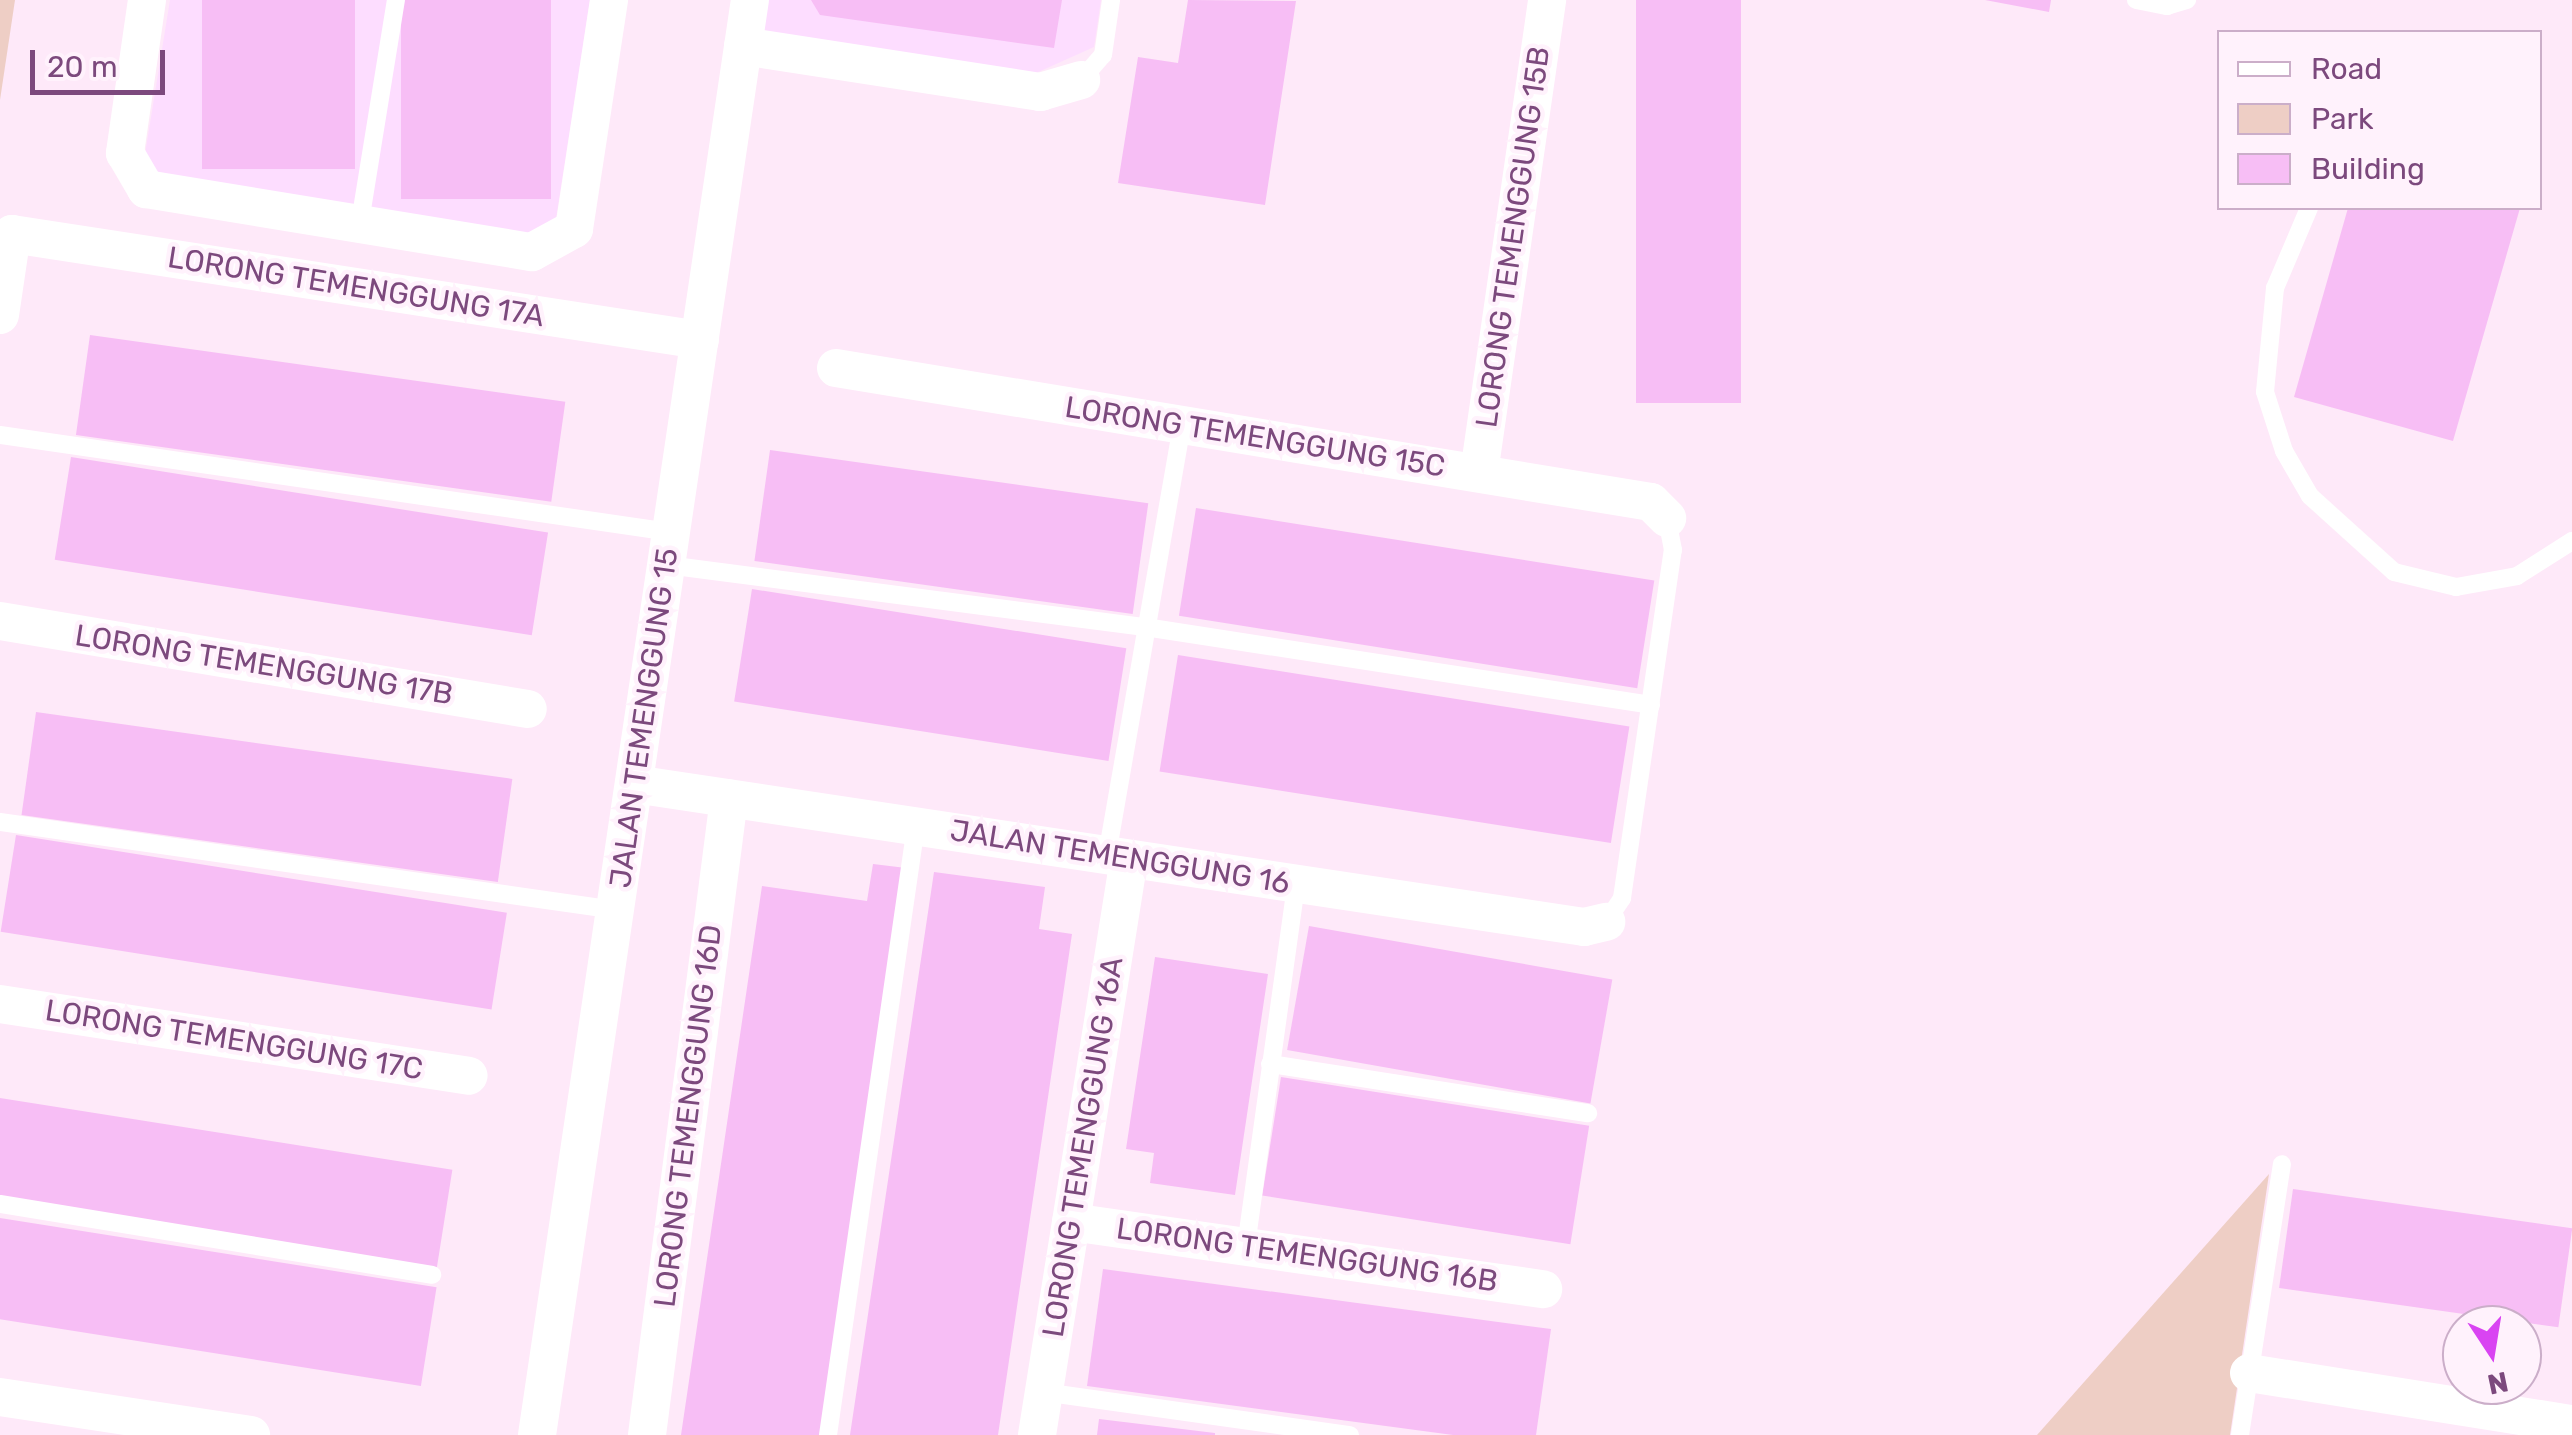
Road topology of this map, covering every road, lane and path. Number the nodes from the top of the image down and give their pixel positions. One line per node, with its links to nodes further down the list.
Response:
1 (147, 0): 12 (street)
2 (396, 0): 12 (lane)
3 (609, 0): 12 (street)
4 (750, 0): 9 (street, JALAN TEMENGGUNG 15)
5 (1111, 0): 10 (lane)
6 (1547, 0): 18 (street, LORONG TEMENGGUNG 15B)
7 (2136, 0): 8 (lane)
8 (2187, 0)
9 (744, 46): 10 (street); 14 (street, JALAN TEMENGGUNG 15)
10 (1081, 80)
11 (2307, 210): 20 (lane)
12 (359, 228)
13 (0, 314): 14 (street, LORONG TEMENGGUNG 17A)
14 (700, 340): 21 (street, JALAN TEMENGGUNG 15)
15 (836, 368): 16 (street, LORONG TEMENGGUNG 15C)
16 (1182, 427): 18 (street, LORONG TEMENGGUNG 15C); 23 (lane)
17 (0, 435): 21 (lane)
18 (1479, 473): 19 (street, LORONG TEMENGGUNG 15C)
19 (1667, 518): 24 (lane)
20 (2572, 541)
21 (669, 549): 23 (lane); 26 (street, JALAN TEMENGGUNG 15)
22 (0, 620): 25 (street, LORONG TEMENGGUNG 17B)
23 (1145, 628): 24 (lane); 30 (lane)
24 (1651, 706): 33 (lane)
25 (528, 709)
26 (634, 784): 27 (street, JALAN TEMENGGUNG 16); 32 (street, JALAN TEMENGGUNG 15)
27 (729, 798): 29 (street, JALAN TEMENGGUNG 16); 50 (street, LORONG TEMENGGUNG 16D)
28 (0, 822): 32 (lane)
29 (916, 826): 30 (street, JALAN TEMENGGUNG 16); 51 (lane)
30 (1118, 857): 31 (street, JALAN TEMENGGUNG 16); 40 (street, LORONG TEMENGGUNG 16A)
31 (1296, 884): 33 (street, JALAN TEMENGGUNG 16); 35 (lane)
32 (615, 910): 49 (street, JALAN TEMENGGUNG 15)
33 (1606, 922)
34 (0, 1004): 36 (street, LORONG TEMENGGUNG 17C)
35 (1270, 1064): 37 (lane); 41 (lane)
36 (468, 1076)
37 (1588, 1113)
38 (2282, 1164): 44 (lane)
39 (0, 1204): 42 (lane)
40 (1071, 1222): 41 (street, LORONG TEMENGGUNG 16B); 45 (street, LORONG TEMENGGUNG 16A)
41 (1246, 1246): 43 (street, LORONG TEMENGGUNG 16B)
42 (432, 1276)
43 (1543, 1289)
44 (2250, 1374): 47 (street); 54 (lane)
45 (1043, 1392): 52 (street, LORONG TEMENGGUNG 16A); 53 (lane)
46 (0, 1397): 48 (street)
47 (2572, 1424)
48 (251, 1435)
49 (536, 1435)
50 (647, 1435)
51 (828, 1435)
52 (1036, 1435)
53 (1350, 1435)
54 (2240, 1435)

